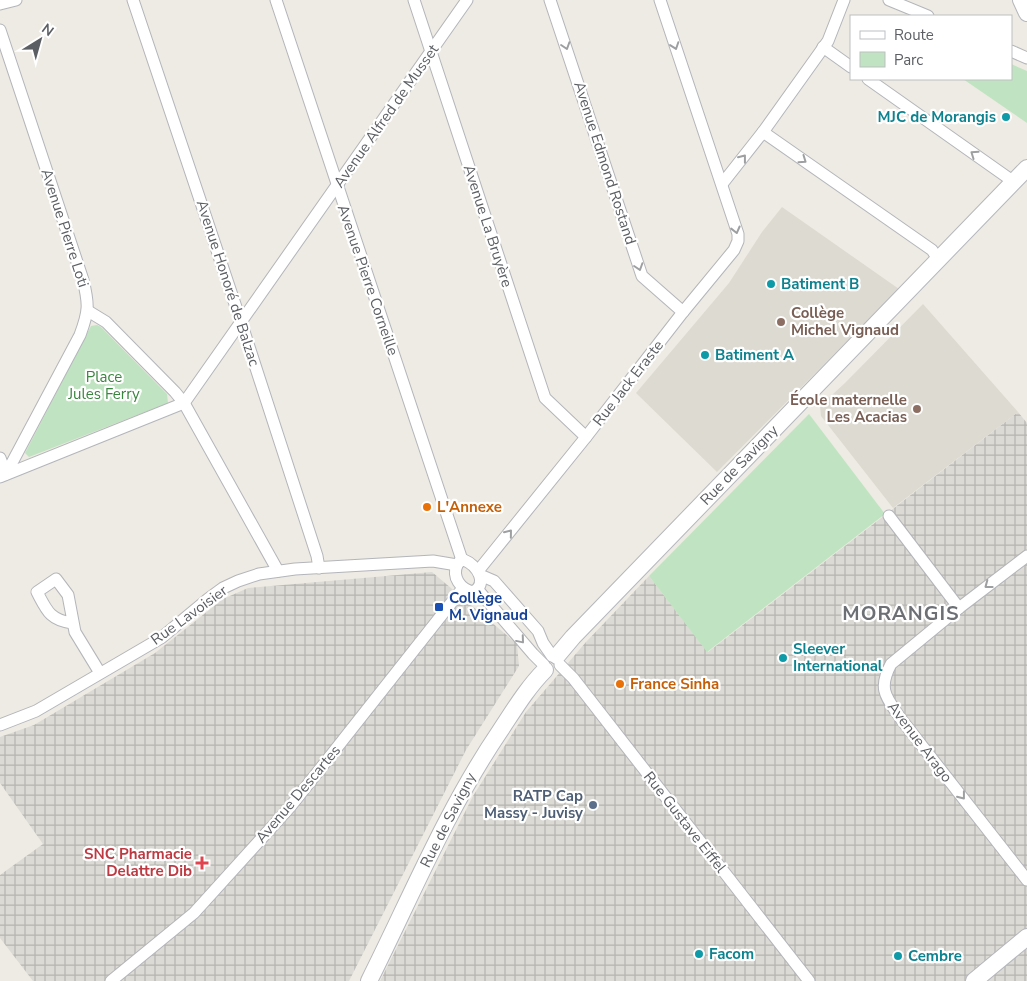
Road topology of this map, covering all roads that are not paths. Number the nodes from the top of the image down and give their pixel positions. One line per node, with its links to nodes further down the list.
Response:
1 (16, 0): 11 (street)
2 (133, 0): 29 (street, Avenue Honoré de Balzac)
3 (276, 0): 25 (street, Avenue Pierre Corneille)
4 (414, 0): 16 (street, Avenue La Bruyère)
5 (467, 0): 16 (street, Avenue Alfred de Musset)
6 (550, 0): 28 (street, Avenue Edmond Rostand, one-way to 28)
7 (660, 0): 24 (street, one-way to 24)
8 (844, 0): 15 (street)
9 (889, 0): 13 (street)
10 (1021, 0): 12 (street)
11 (0, 4)
12 (1027, 13)
13 (926, 15)
14 (0, 30): 27 (street, Avenue Pierre Loti)
15 (823, 47): 19 (street); 21 (street)
16 (431, 51): 25 (street, Avenue Alfred de Musset); 31 (street, Avenue La Bruyère)
17 (1012, 51): 18 (street)
18 (1027, 58)
19 (850, 66)
20 (869, 80): 23 (street, one-way to 20)
21 (763, 132): 24 (street, one-way to 21); 26 (street, one-way to 26)
22 (1027, 168): 23 (street, Rue de Savigny)
23 (1014, 182): 26 (street, Rue de Savigny)
24 (722, 184): 28 (street, Rue Jack Eraste, one-way to 28)
25 (337, 186): 29 (street, Avenue Alfred de Musset); 36 (street, Avenue Pierre Corneille)
26 (938, 259): 44 (street, Rue de Savigny)
27 (88, 311): 30 (street); 33 (street, Avenue Pierre Loti)
28 (683, 312): 31 (street, Rue Jack Eraste)
29 (241, 322): 30 (street, Avenue Alfred de Musset); 37 (street, Avenue Honoré de Balzac)
30 (184, 403): 33 (street); 38 (street)
31 (586, 437): 39 (street, Rue Jack Eraste, one-way to 31)
32 (0, 458): 33 (street)
33 (3, 476)
34 (889, 516): 42 (street)
35 (1027, 556): 42 (street, Avenue Arago, one-way to 42)
36 (460, 562): 37 (street, Rue Lavoisier); 39 (street); 40 (street)
37 (319, 568): 38 (street, Rue Lavoisier)
38 (278, 571): 45 (street, Rue Lavoisier)
39 (479, 573): 41 (street); 44 (street)
40 (463, 588): 41 (street); 49 (street, Avenue Descartes)
41 (478, 590): 44 (street, one-way to 44)
42 (959, 608): 47 (street, Avenue Arago, one-way to 47)
43 (72, 623): 45 (street)
44 (552, 662): 50 (street, Rue de Savigny); 51 (street, Rue Gustave Eiffel)
45 (100, 673): 46 (street, Rue Lavoisier)
46 (0, 725)
47 (1027, 880)
48 (1027, 937): 52 (street)
49 (111, 981)
50 (369, 981)
51 (808, 981)
52 (974, 981)

